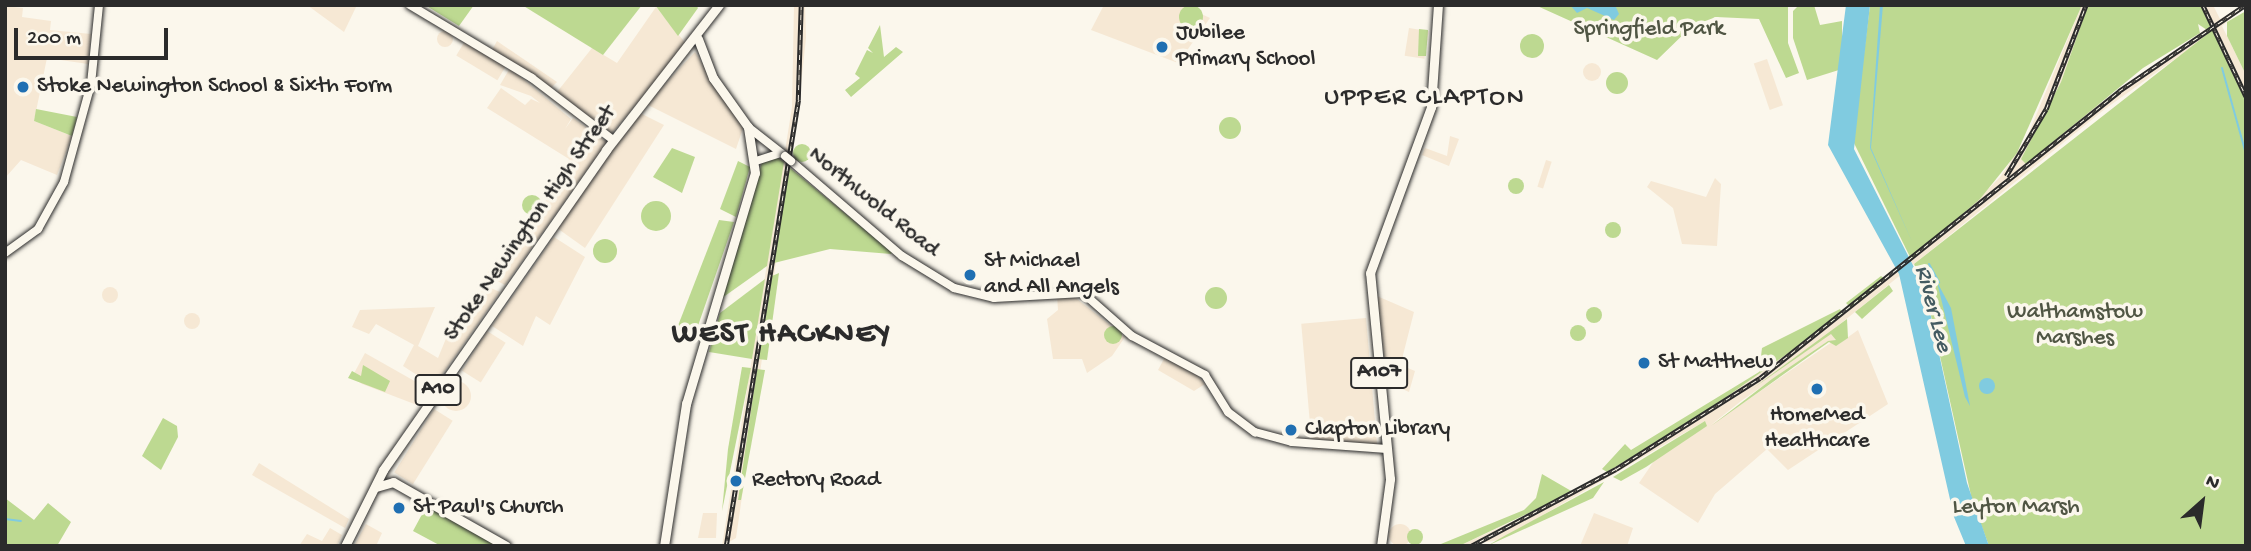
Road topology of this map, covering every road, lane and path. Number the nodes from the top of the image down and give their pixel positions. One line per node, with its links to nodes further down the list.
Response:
1 (99, 5): 10 (main road)
2 (411, 5): 7 (main road)
3 (719, 5): 5 (highway, A10)
4 (1438, 5): 11 (highway, A107)
5 (699, 44): 6 (highway, Northwold Road); 7 (highway, Stoke Newington High Street / A10)
6 (748, 127): 8 (main road, Northwold Road); 9 (highway)
7 (613, 140): 12 (highway, Stoke Newington High Street / A10)
8 (786, 157): 9 (main road, Northwold Road); 11 (main road, Northwold Road)
9 (756, 161): 17 (highway)
10 (5, 253)
11 (1387, 449): 18 (highway, A107)
12 (384, 470): 13 (highway); 14 (highway, A10)
13 (393, 482): 14 (highway); 16 (highway)
14 (376, 487): 15 (highway, A10)
15 (345, 546)
16 (506, 546)
17 (664, 546)
18 (1381, 546)

